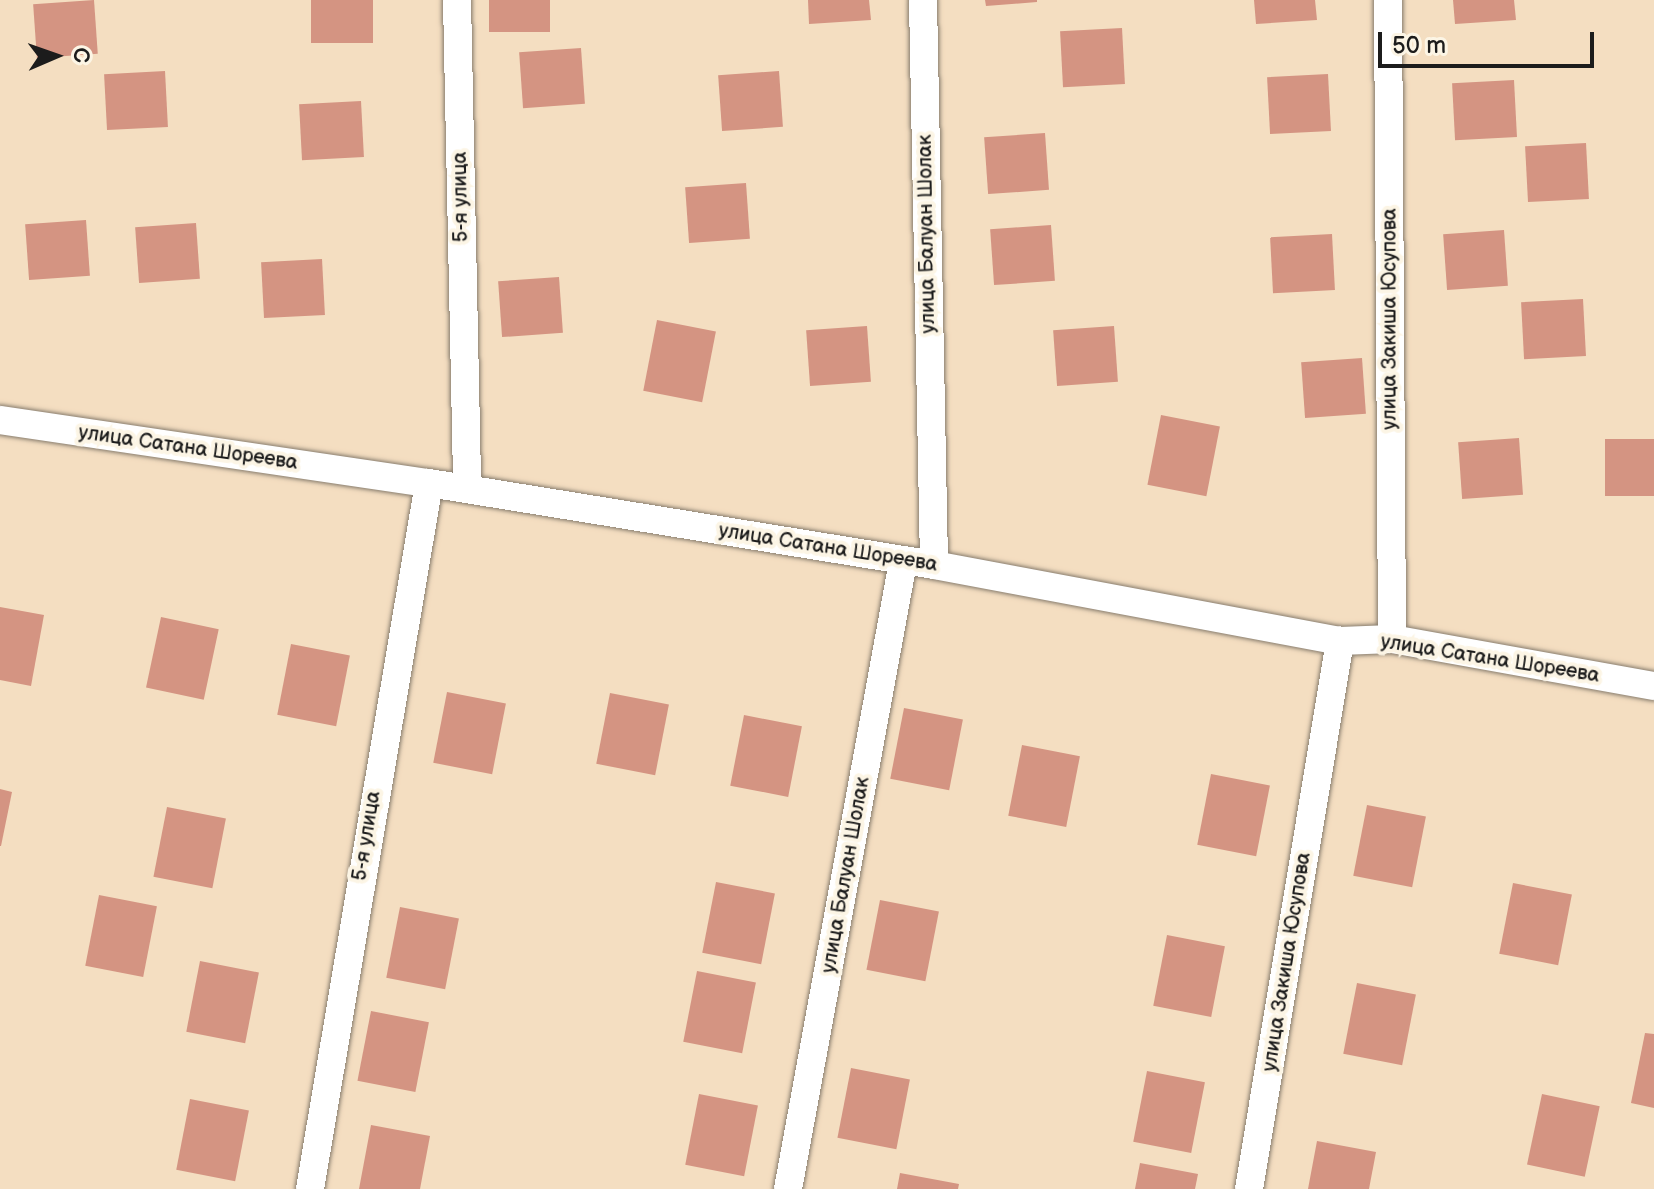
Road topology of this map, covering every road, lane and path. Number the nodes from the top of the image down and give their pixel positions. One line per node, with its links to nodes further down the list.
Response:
1 (457, 0): 6 (street, 5-я улица)
2 (923, 0): 8 (street, улица Балуан Шолак)
3 (1388, 0): 9 (street, улица Закиша Юсупова)
4 (0, 420): 5 (street, улица Сатана Шореева)
5 (429, 483): 6 (street, улица Сатана Шореева); 12 (street, 5-я улица)
6 (467, 489): 7 (street, улица Сатана Шореева)
7 (903, 562): 8 (street, улица Сатана Шореева); 13 (street, улица Балуан Шолак)
8 (934, 565): 10 (street, улица Сатана Шореева)
9 (1392, 639): 10 (street, улица Сатана Шореева); 11 (street, улица Сатана Шореева)
10 (1340, 641): 14 (street, улица Закиша Юсупова)
11 (1654, 686)
12 (310, 1189)
13 (788, 1189)
14 (1249, 1189)

